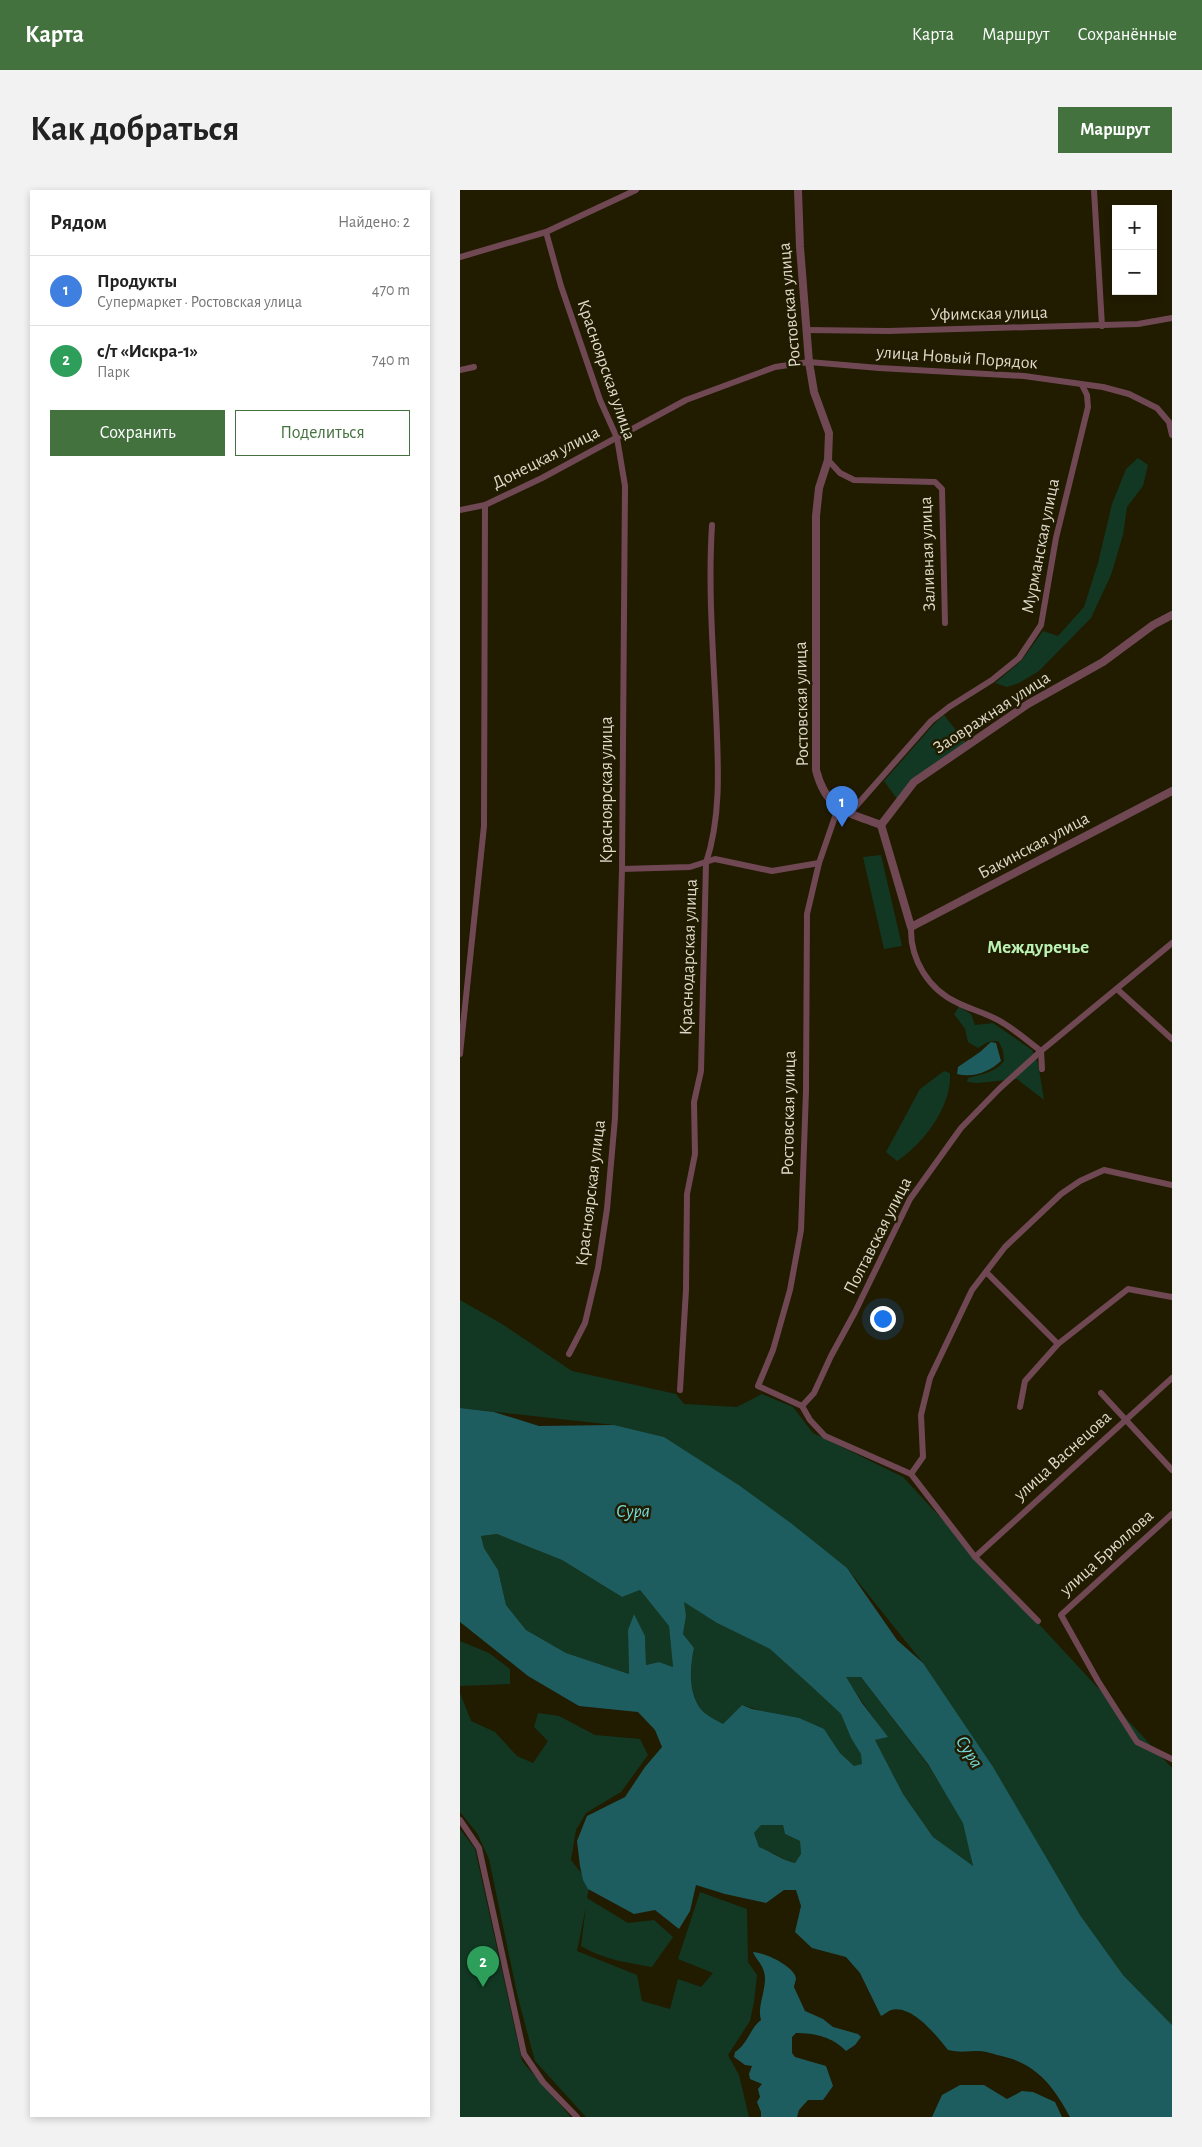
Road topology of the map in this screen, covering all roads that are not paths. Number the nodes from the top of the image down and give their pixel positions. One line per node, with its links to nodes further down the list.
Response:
1 (636, 190): 4 (street)
2 (798, 190): 8 (street, Ростовская улица)
3 (1094, 190): 7 (street)
4 (546, 232): 5 (street); 14 (street, Красноярская улица)
5 (460, 257)
6 (1172, 318): 7 (street, Уфимская улица)
7 (1102, 326): 8 (street, Уфимская улица)
8 (807, 330): 9 (street, Ростовская улица)
9 (809, 362): 12 (street, улица Новый Порядок); 14 (street, Донецкая улица); 15 (street, Ростовская улица)
10 (474, 367): 11 (street)
11 (460, 370)
12 (1082, 385): 13 (street, улица Новый Порядок); 23 (street, Мурманская улица)
13 (1172, 435)
14 (617, 438): 16 (street, Донецкая улица); 27 (street, Красноярская улица)
15 (828, 460): 20 (street, Заливная улица); 22 (street, Ростовская улица)
16 (485, 505): 17 (street, Донецкая улица); 33 (street)
17 (460, 510)
18 (712, 525): 25 (street, Краснодарская улица)
19 (1172, 616): 24 (street, Заовражная улица)
20 (945, 622)
21 (1172, 791): 28 (street, Бакинская улица)
22 (838, 808): 23 (street); 26 (street, Ростовская улица)
23 (850, 813): 24 (street)
24 (882, 825): 28 (street)
25 (706, 863): 26 (street); 27 (street); 41 (street, Краснодарская улица)
26 (819, 863): 43 (street, Ростовская улица)
27 (622, 869): 39 (street, Красноярская улица)
28 (911, 927): 32 (street)
29 (1172, 943): 30 (street, Полтавская улица)
30 (1117, 989): 31 (street); 32 (street, Полтавская улица)
31 (1172, 1039)
32 (1040, 1051): 34 (street); 43 (street, Полтавская улица)
33 (460, 1054)
34 (1042, 1068)
35 (1172, 1185): 36 (street)
36 (986, 1272): 38 (street); 47 (street)
37 (1172, 1297): 38 (street)
38 (1058, 1344): 44 (street)
39 (569, 1354)
40 (1172, 1378): 45 (street, улица Васнецова)
41 (680, 1390)
42 (1102, 1393): 45 (street)
43 (802, 1406): 47 (street)
44 (1020, 1408)
45 (1126, 1420): 46 (street); 49 (street, улица Васнецова)
46 (1172, 1470)
47 (911, 1474): 49 (street)
48 (1172, 1514): 51 (street, улица Брюллова)
49 (975, 1557): 50 (street)
50 (1038, 1621)
51 (1172, 1759)
52 (460, 1820): 53 (street)
53 (577, 2117)

